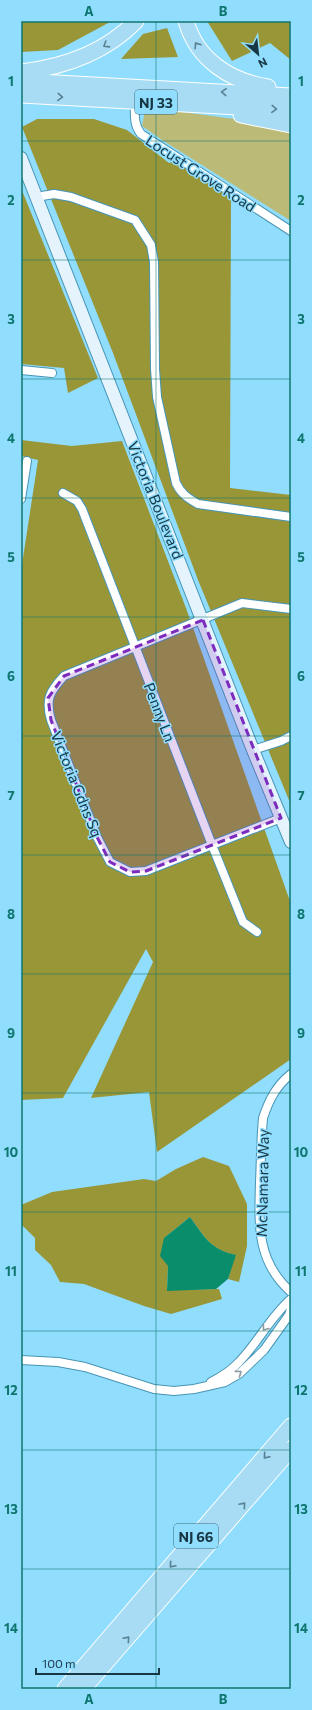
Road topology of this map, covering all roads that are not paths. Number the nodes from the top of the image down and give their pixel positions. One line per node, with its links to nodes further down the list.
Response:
1 (136, 21): 3 (highway, one-way to 3)
2 (186, 21): 5 (highway, one-way to 2)
3 (21, 72)
4 (21, 81): 7 (highway, NJ 33, one-way to 4)
5 (291, 91)
6 (21, 95): 8 (highway, NJ 33, one-way to 8)
7 (291, 96)
8 (134, 101): 9 (highway, NJ 33); 14 (street, Locust Grove Road)
9 (173, 103): 10 (highway, NJ 33, one-way to 10); 11 (highway)
10 (291, 110)
11 (291, 126)
12 (21, 158): 13 (street, Victoria Boulevard)
13 (36, 197): 20 (street); 22 (street, Victoria Boulevard)
14 (291, 231)
15 (21, 370): 16 (street)
16 (52, 373)
17 (27, 461): 19 (street)
18 (63, 492): 23 (street, Penny Ln)
19 (21, 499)
20 (291, 517)
21 (291, 609): 22 (street, Victoria Gdns Sq)
22 (203, 620): 23 (street, Victoria Gdns Sq); 25 (street, Victoria Boulevard)
23 (134, 648): 28 (street, Penny Ln); 28 (street, Victoria Gdns Sq)
24 (291, 736): 25 (street)
25 (253, 750): 26 (street, Victoria Boulevard)
26 (281, 818): 27 (street, Victoria Boulevard); 28 (street, Victoria Gdns Sq)
27 (291, 842)
28 (212, 845): 29 (street, Penny Ln)
29 (257, 932)
30 (291, 1074): 31 (street, McNamara Way)
31 (291, 1292)
32 (291, 1299): 35 (street, one-way to 35)
33 (291, 1309): 35 (street, one-way to 33)
34 (21, 1360): 35 (street)
35 (203, 1387)
36 (291, 1426): 38 (highway, NJ 66, one-way to 38)
37 (291, 1449): 39 (highway, NJ 66, one-way to 37)
38 (65, 1689)
39 (83, 1689)

